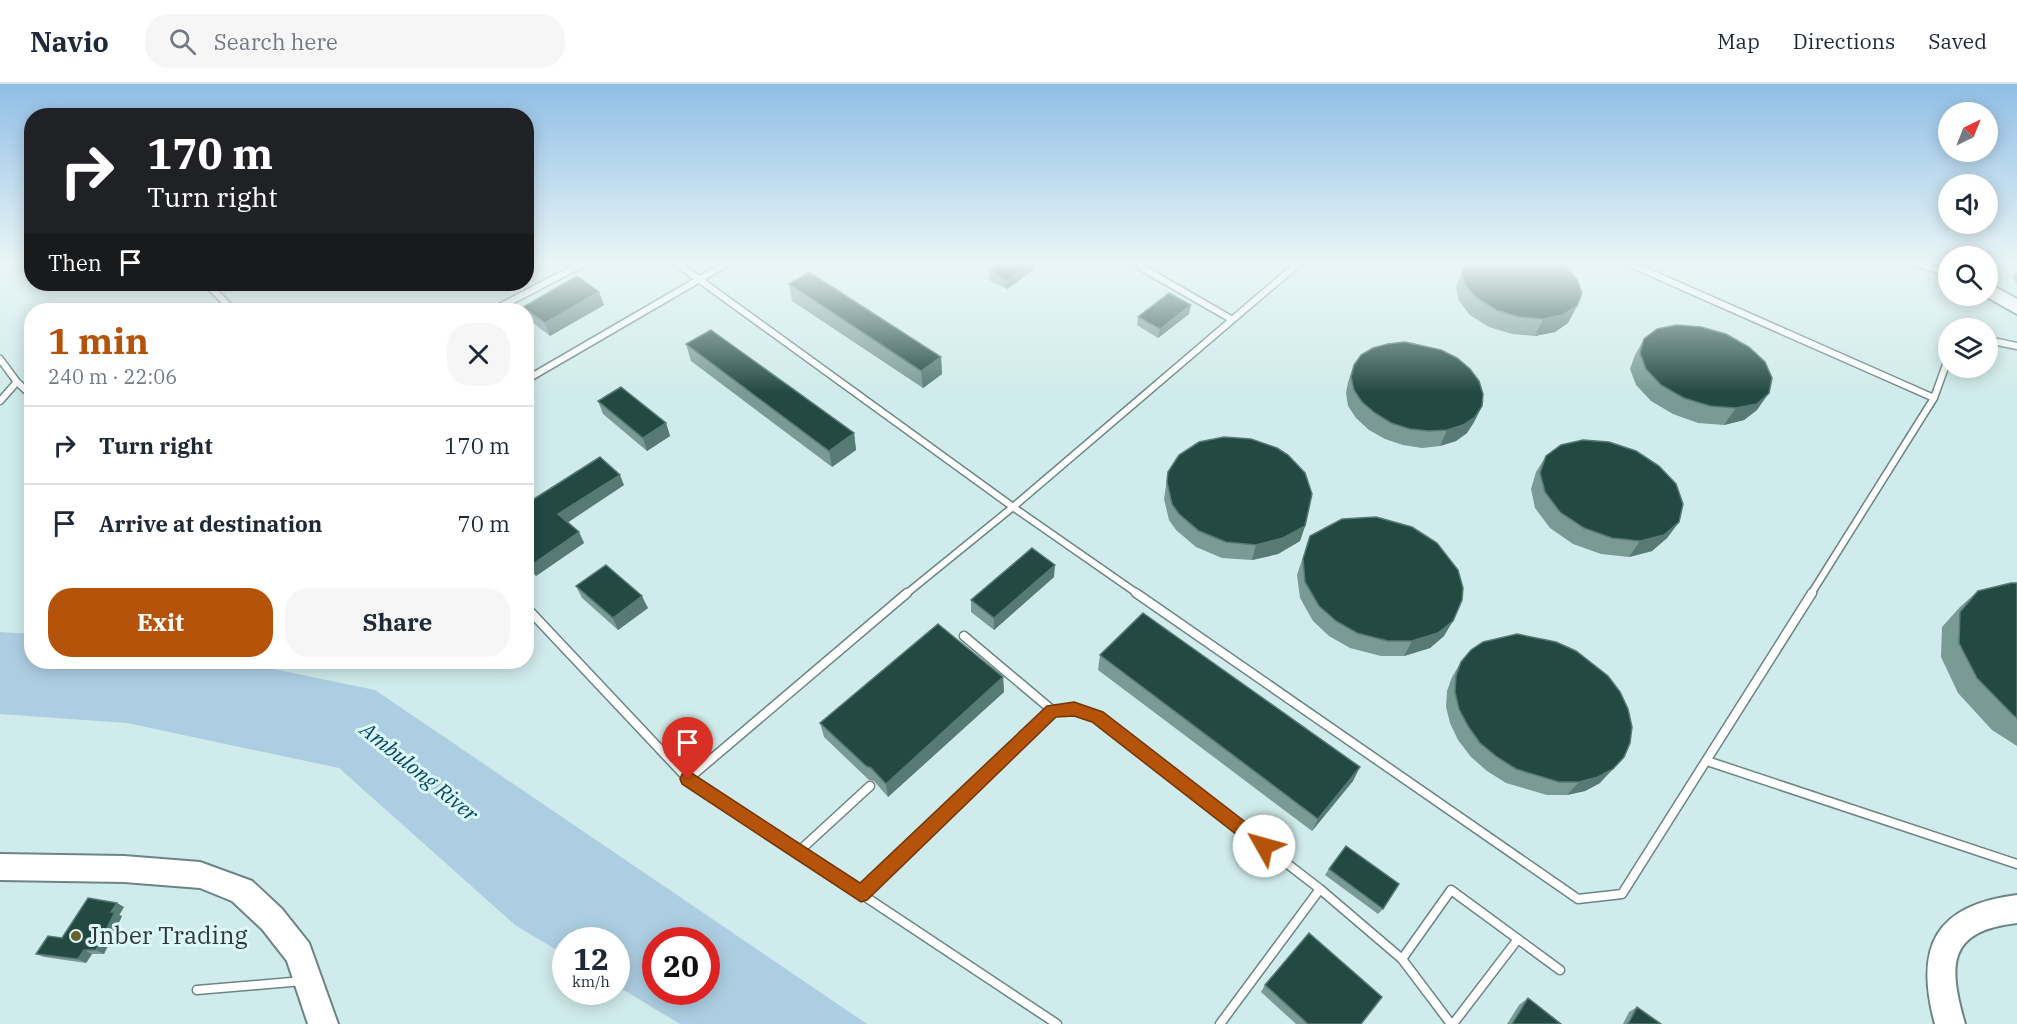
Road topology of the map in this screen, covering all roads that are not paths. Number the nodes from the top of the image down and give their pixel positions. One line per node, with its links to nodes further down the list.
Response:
1 (652, 306): 10 (lane)
2 (738, 306): 16 (lane)
3 (1208, 306): 6 (lane)
4 (1247, 306): 6 (lane)
5 (1725, 306): 14 (lane)
6 (1231, 319): 16 (lane)
7 (1998, 342): 8 (lane)
8 (2017, 346)
9 (0, 359): 12 (lane)
10 (534, 375)
11 (1941, 378): 14 (lane)
12 (17, 382): 13 (lane); 15 (lane)
13 (24, 389)
14 (1934, 398): 20 (lane)
15 (0, 401)
16 (1013, 507): 20 (lane); 21 (lane)
17 (534, 615): 21 (lane)
18 (964, 636): 19 (lane)
19 (1052, 710): 26 (lane); 27 (lane)
20 (1707, 761): 24 (lane)
21 (688, 779): 23 (lane)
22 (870, 786): 23 (lane)
23 (797, 853): 27 (lane)
24 (2017, 864)
25 (0, 867): 32 (main road)
26 (1320, 889): 30 (lane); 36 (lane)
27 (861, 894): 35 (lane)
28 (2017, 909): 38 (main road)
29 (1518, 939): 30 (lane); 31 (lane); 37 (lane)
30 (1402, 959): 37 (lane)
31 (1560, 970)
32 (309, 980): 33 (lane); 34 (main road)
33 (197, 990)
34 (323, 1024)
35 (1057, 1024)
36 (1220, 1024)
37 (1452, 1024)
38 (1950, 1024)

